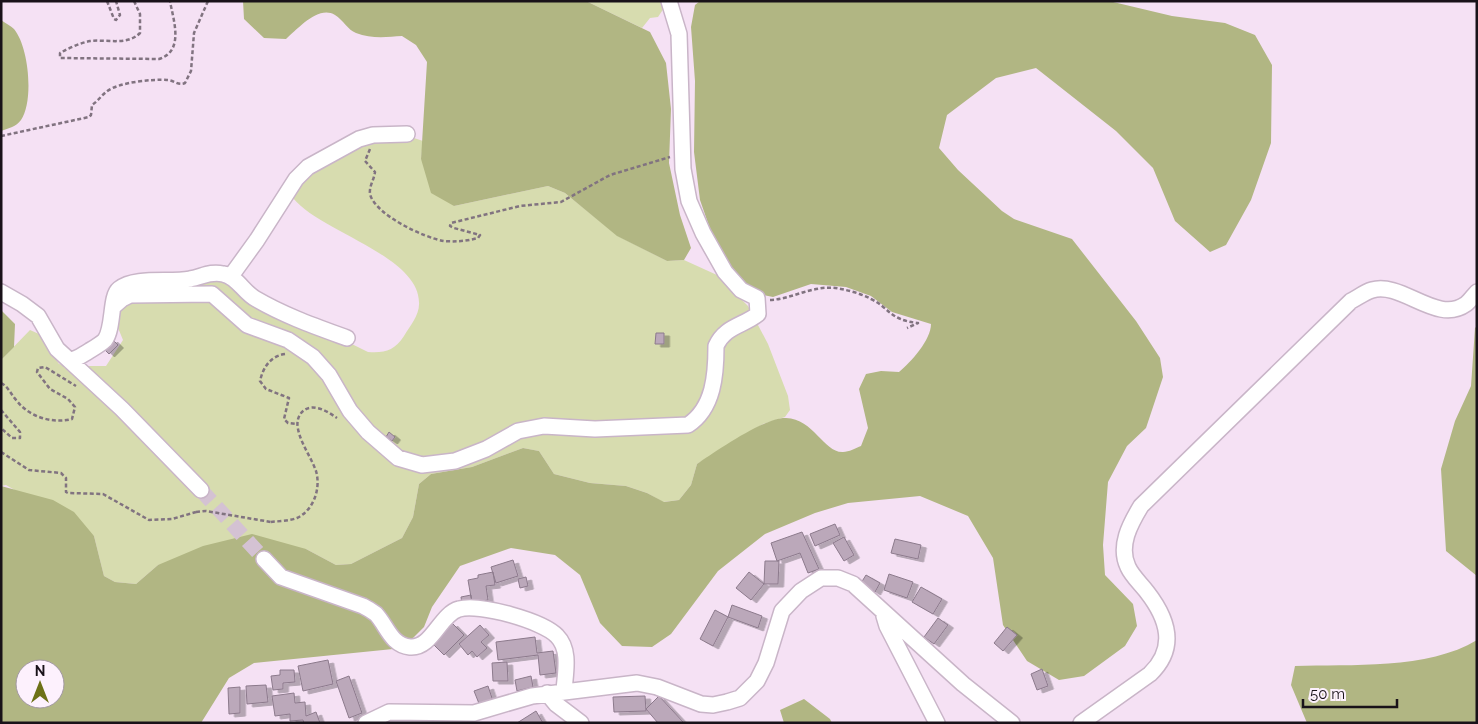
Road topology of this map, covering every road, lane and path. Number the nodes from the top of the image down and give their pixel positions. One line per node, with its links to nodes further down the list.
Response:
1 (107, 1): 2 (path)
2 (116, 1)
3 (134, 1): 4 (path)
4 (170, 1)
5 (208, 1): 8 (path)
6 (669, 1): 14 (street)
7 (407, 134): 11 (street)
8 (1, 136)
9 (372, 147): 10 (path)
10 (672, 157)
11 (231, 276): 15 (street); 17 (street)
12 (1, 292): 19 (street)
13 (1477, 292): 37 (street)
14 (758, 301): 16 (path); 18 (street)
15 (114, 306): 18 (street); 19 (street)
16 (907, 328)
17 (348, 338)
18 (311, 356): 24 (path)
19 (69, 360): 21 (street)
20 (1, 383): 21 (path)
21 (98, 386): 27 (street)
22 (1, 410): 25 (path)
23 (344, 421): 24 (path)
24 (297, 424): 26 (path, bridge)
25 (1, 428)
26 (1, 452)
27 (201, 490)
28 (264, 559): 30 (street)
29 (883, 612): 30 (street); 35 (street); 36 (street)
30 (564, 691): 31 (street)
31 (547, 693): 32 (street); 34 (street)
32 (454, 718): 33 (street)
33 (366, 723)
34 (581, 723)
35 (937, 723)
36 (1012, 723)
37 (1081, 723)

